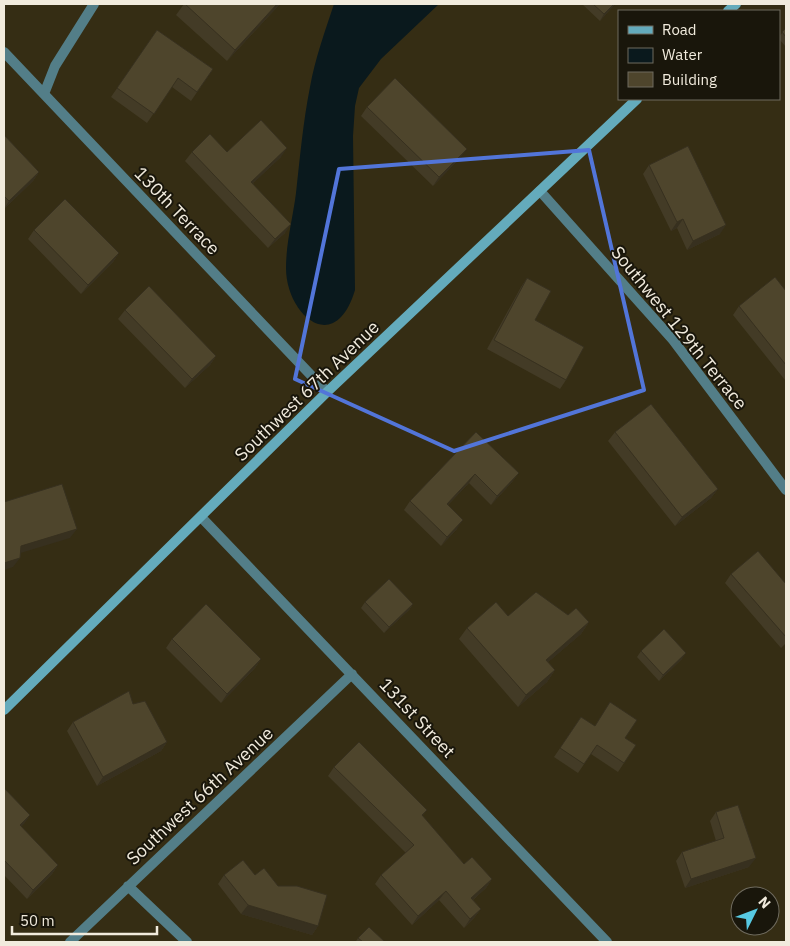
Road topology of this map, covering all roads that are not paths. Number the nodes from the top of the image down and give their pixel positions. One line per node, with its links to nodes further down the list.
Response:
1 (94, 4): 3 (street)
2 (4, 52): 3 (street, 130th Terrace)
3 (44, 94): 6 (street, 130th Terrace)
4 (635, 100): 5 (main road, Southwest 67th Avenue)
5 (540, 191): 6 (main road, Southwest 67th Avenue); 7 (street, Southwest 129th Terrace)
6 (327, 392): 8 (main road, Southwest 67th Avenue)
7 (786, 490)
8 (201, 516): 9 (street, 131st Street); 10 (main road, Southwest 67th Avenue)
9 (352, 674): 11 (street, Southwest 66th Avenue); 14 (street, 131st Street)
10 (4, 710)
11 (128, 886): 12 (street, Southwest 66th Avenue); 13 (street)
12 (70, 942)
13 (187, 942)
14 (607, 942)

